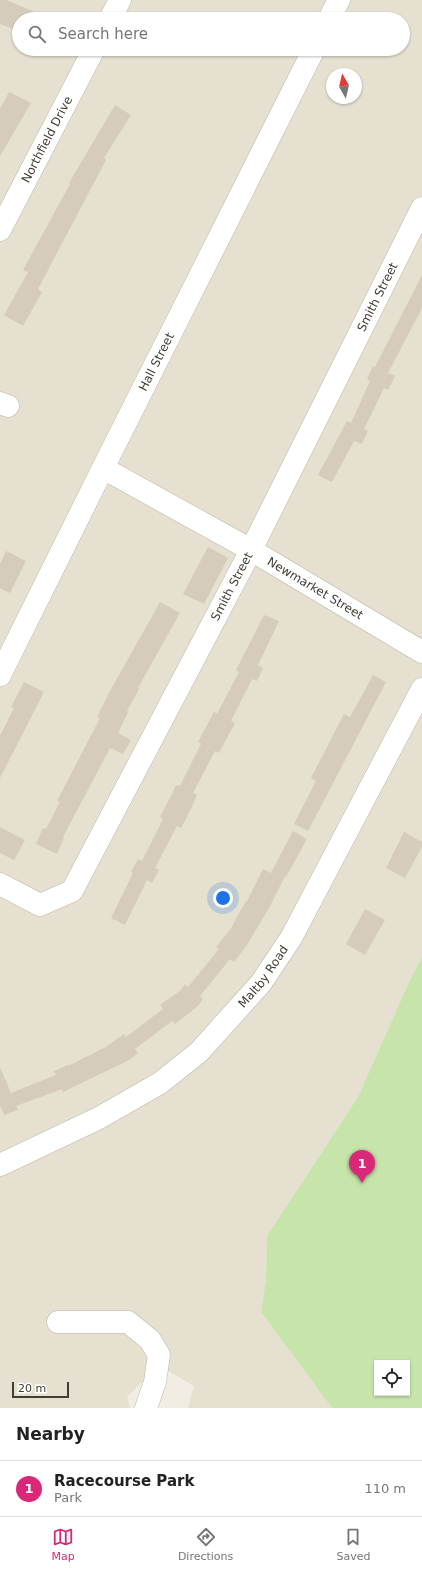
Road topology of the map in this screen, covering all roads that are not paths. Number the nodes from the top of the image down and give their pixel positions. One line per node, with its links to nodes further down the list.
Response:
1 (120, 0): 3 (street)
2 (338, 0): 4 (street)
3 (114, 12)
4 (332, 12)
5 (90, 56): 8 (street, Northfield Drive)
6 (310, 56): 9 (street, Hall Street)
7 (422, 208): 10 (street, Smith Street)
8 (0, 230)
9 (103, 468): 10 (street, Newmarket Street); 12 (street, Hall Street)
10 (250, 550): 11 (street, Newmarket Street); 14 (street, Smith Street)
11 (422, 652)
12 (0, 675)
13 (422, 689): 15 (street, Maltby Road)
14 (0, 884)
15 (0, 1165)
16 (58, 1322): 17 (street)
17 (146, 1408)

